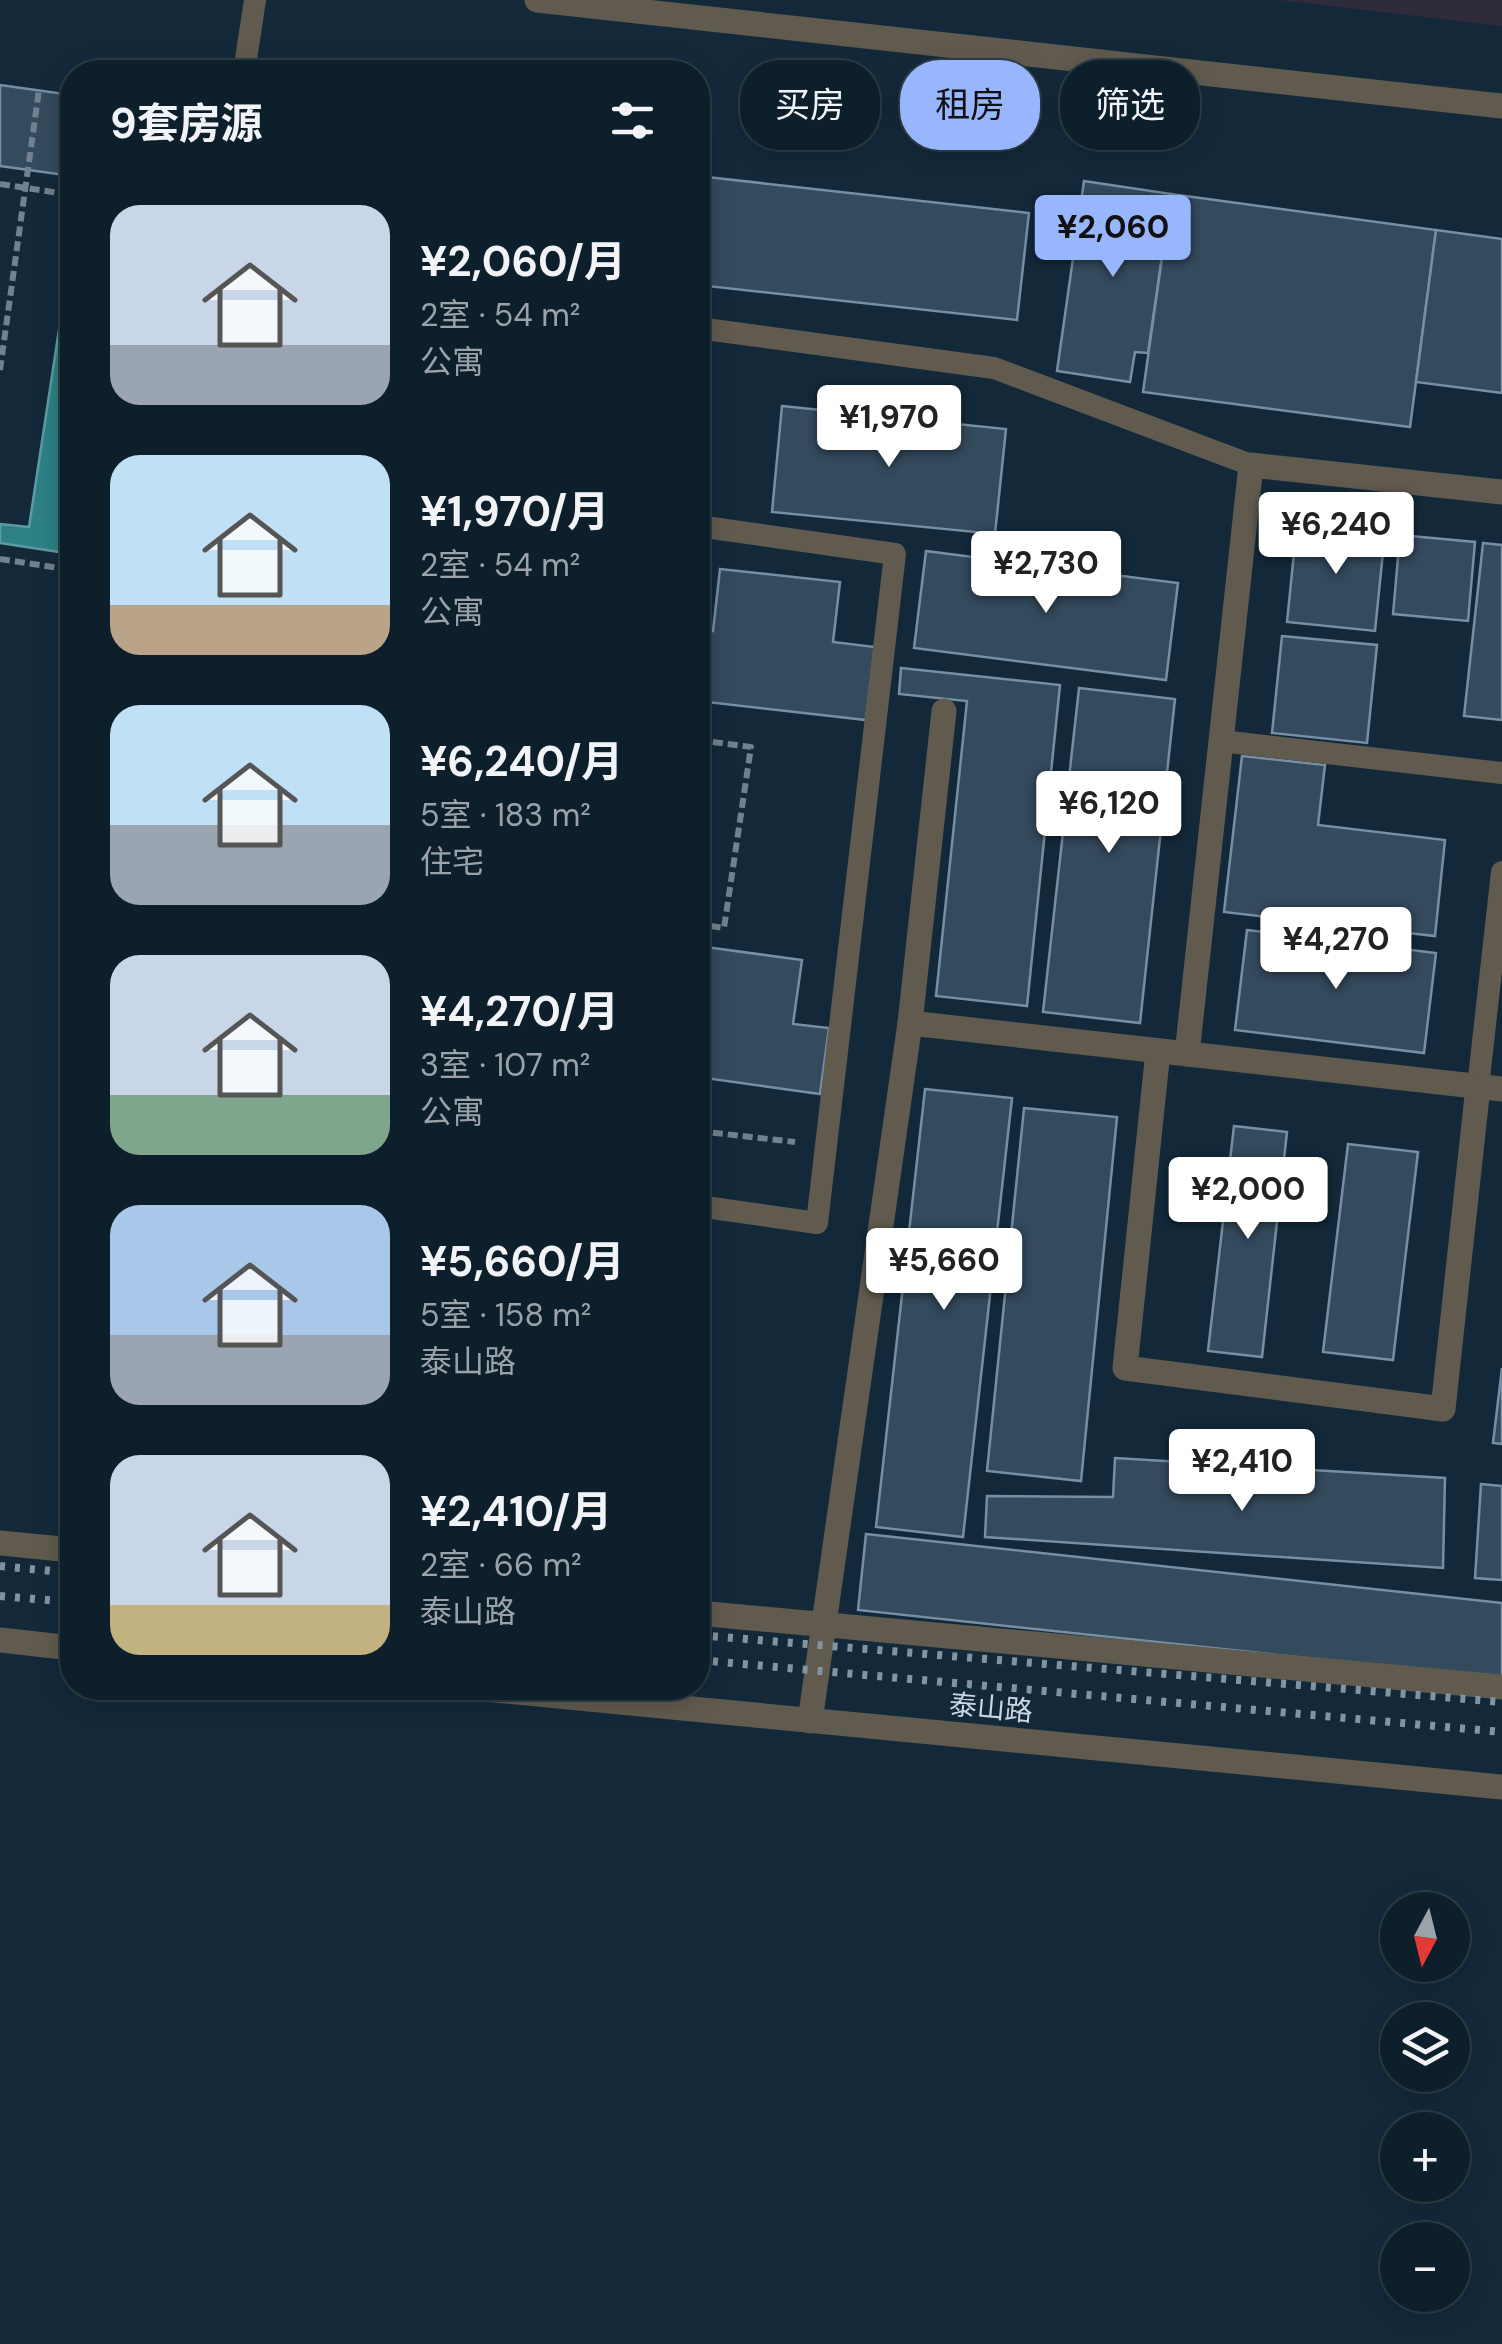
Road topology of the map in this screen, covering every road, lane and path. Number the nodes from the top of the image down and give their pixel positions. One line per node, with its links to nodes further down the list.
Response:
1 (255, 0): 3 (lane)
2 (537, 0): 5 (street)
3 (246, 60)
4 (39, 90): 7 (path)
5 (1502, 106)
6 (0, 184): 7 (path)
7 (25, 188): 8 (path); 10 (path)
8 (60, 193)
9 (710, 330): 11 (lane)
10 (0, 370)
11 (1251, 465): 12 (street); 17 (street)
12 (1502, 492)
13 (710, 528): 27 (lane)
14 (0, 559): 15 (path)
15 (60, 568)
16 (944, 712): 22 (street)
17 (1221, 741): 19 (lane); 24 (street)
18 (710, 742): 21 (path)
19 (1502, 773)
20 (1502, 872): 25 (lane)
21 (710, 926)
22 (910, 1023): 23 (street); 32 (street)
23 (1158, 1050): 24 (street); 25 (street)
24 (1187, 1054): 25 (street)
25 (1490, 1088)
26 (710, 1132): 27 (path)
27 (826, 1145): 28 (lane)
28 (710, 1208)
29 (0, 1543): 30 (street)
30 (60, 1549)
31 (710, 1613): 32 (street)
32 (824, 1625): 35 (street); 37 (street)
33 (0, 1640): 34 (street)
34 (60, 1647)
35 (1502, 1687)
36 (596, 1700): 37 (street, 泰山路)
37 (810, 1721): 38 (street, 泰山路)
38 (1502, 1787)

